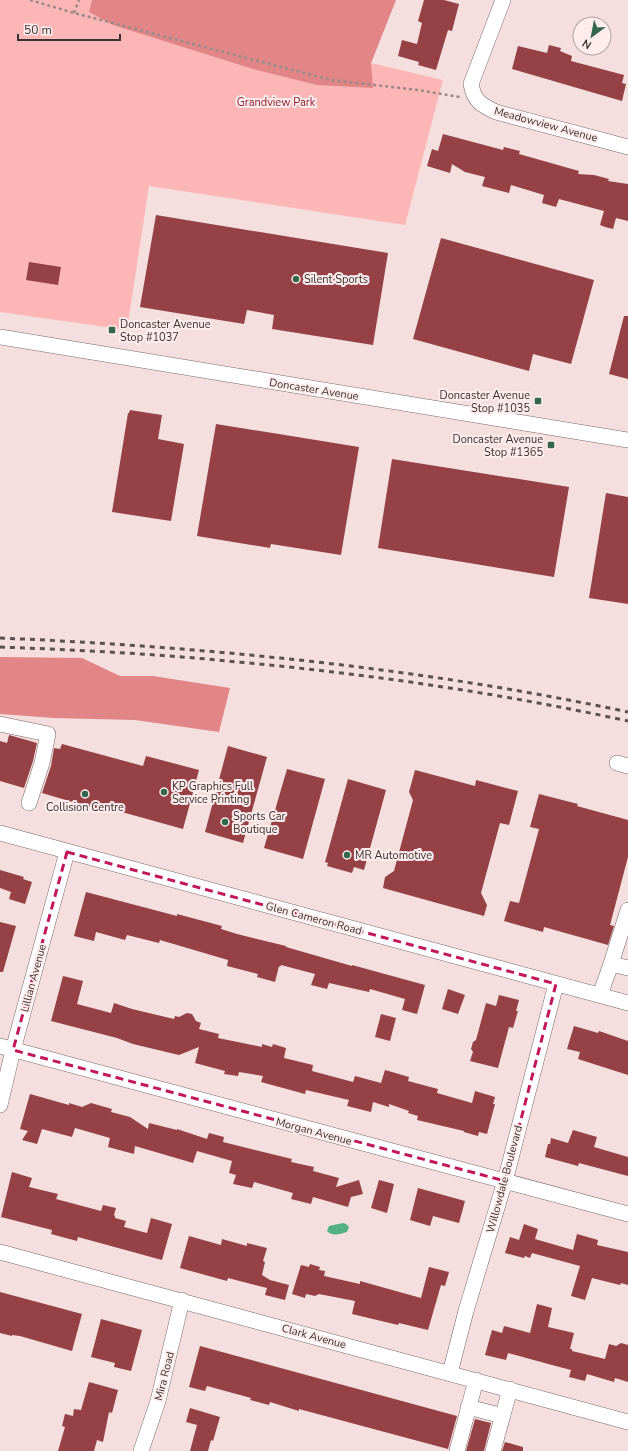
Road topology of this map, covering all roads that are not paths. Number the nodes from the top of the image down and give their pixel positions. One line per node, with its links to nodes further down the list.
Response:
1 (503, 0): 2 (street, Meadowview Avenue)
2 (628, 147)
3 (0, 337): 4 (street, Doncaster Avenue)
4 (628, 440)
5 (0, 724): 6 (street)
6 (29, 803)
7 (0, 833): 8 (street, Glen Cameron Road)
8 (67, 852): 12 (street, Glen Cameron Road); 15 (street, Lillian Avenue)
9 (628, 910): 10 (street)
10 (611, 964): 11 (street); 13 (street)
11 (628, 968)
12 (556, 984): 13 (street, Glen Cameron Road); 17 (street, Willowdale Boulevard)
13 (600, 995): 14 (street, Glen Cameron Road)
14 (628, 1003)
15 (7, 1048): 16 (street, Lillian Avenue); 17 (street, Morgan Avenue)
16 (0, 1105)
17 (505, 1181): 18 (street, Morgan Avenue); 21 (street, Willowdale Boulevard)
18 (628, 1214)
19 (0, 1252): 20 (street, Clark Avenue)
20 (182, 1300): 21 (street, Clark Avenue); 27 (street, Mira Road)
21 (450, 1373): 22 (street, Clark Avenue)
22 (476, 1380): 23 (street, Clark Avenue); 24 (street)
23 (510, 1389): 25 (street); 26 (street, Clark Avenue)
24 (468, 1408): 25 (street); 28 (street)
25 (503, 1416): 29 (street)
26 (628, 1422)
27 (140, 1451)
28 (457, 1451)
29 (493, 1451)

